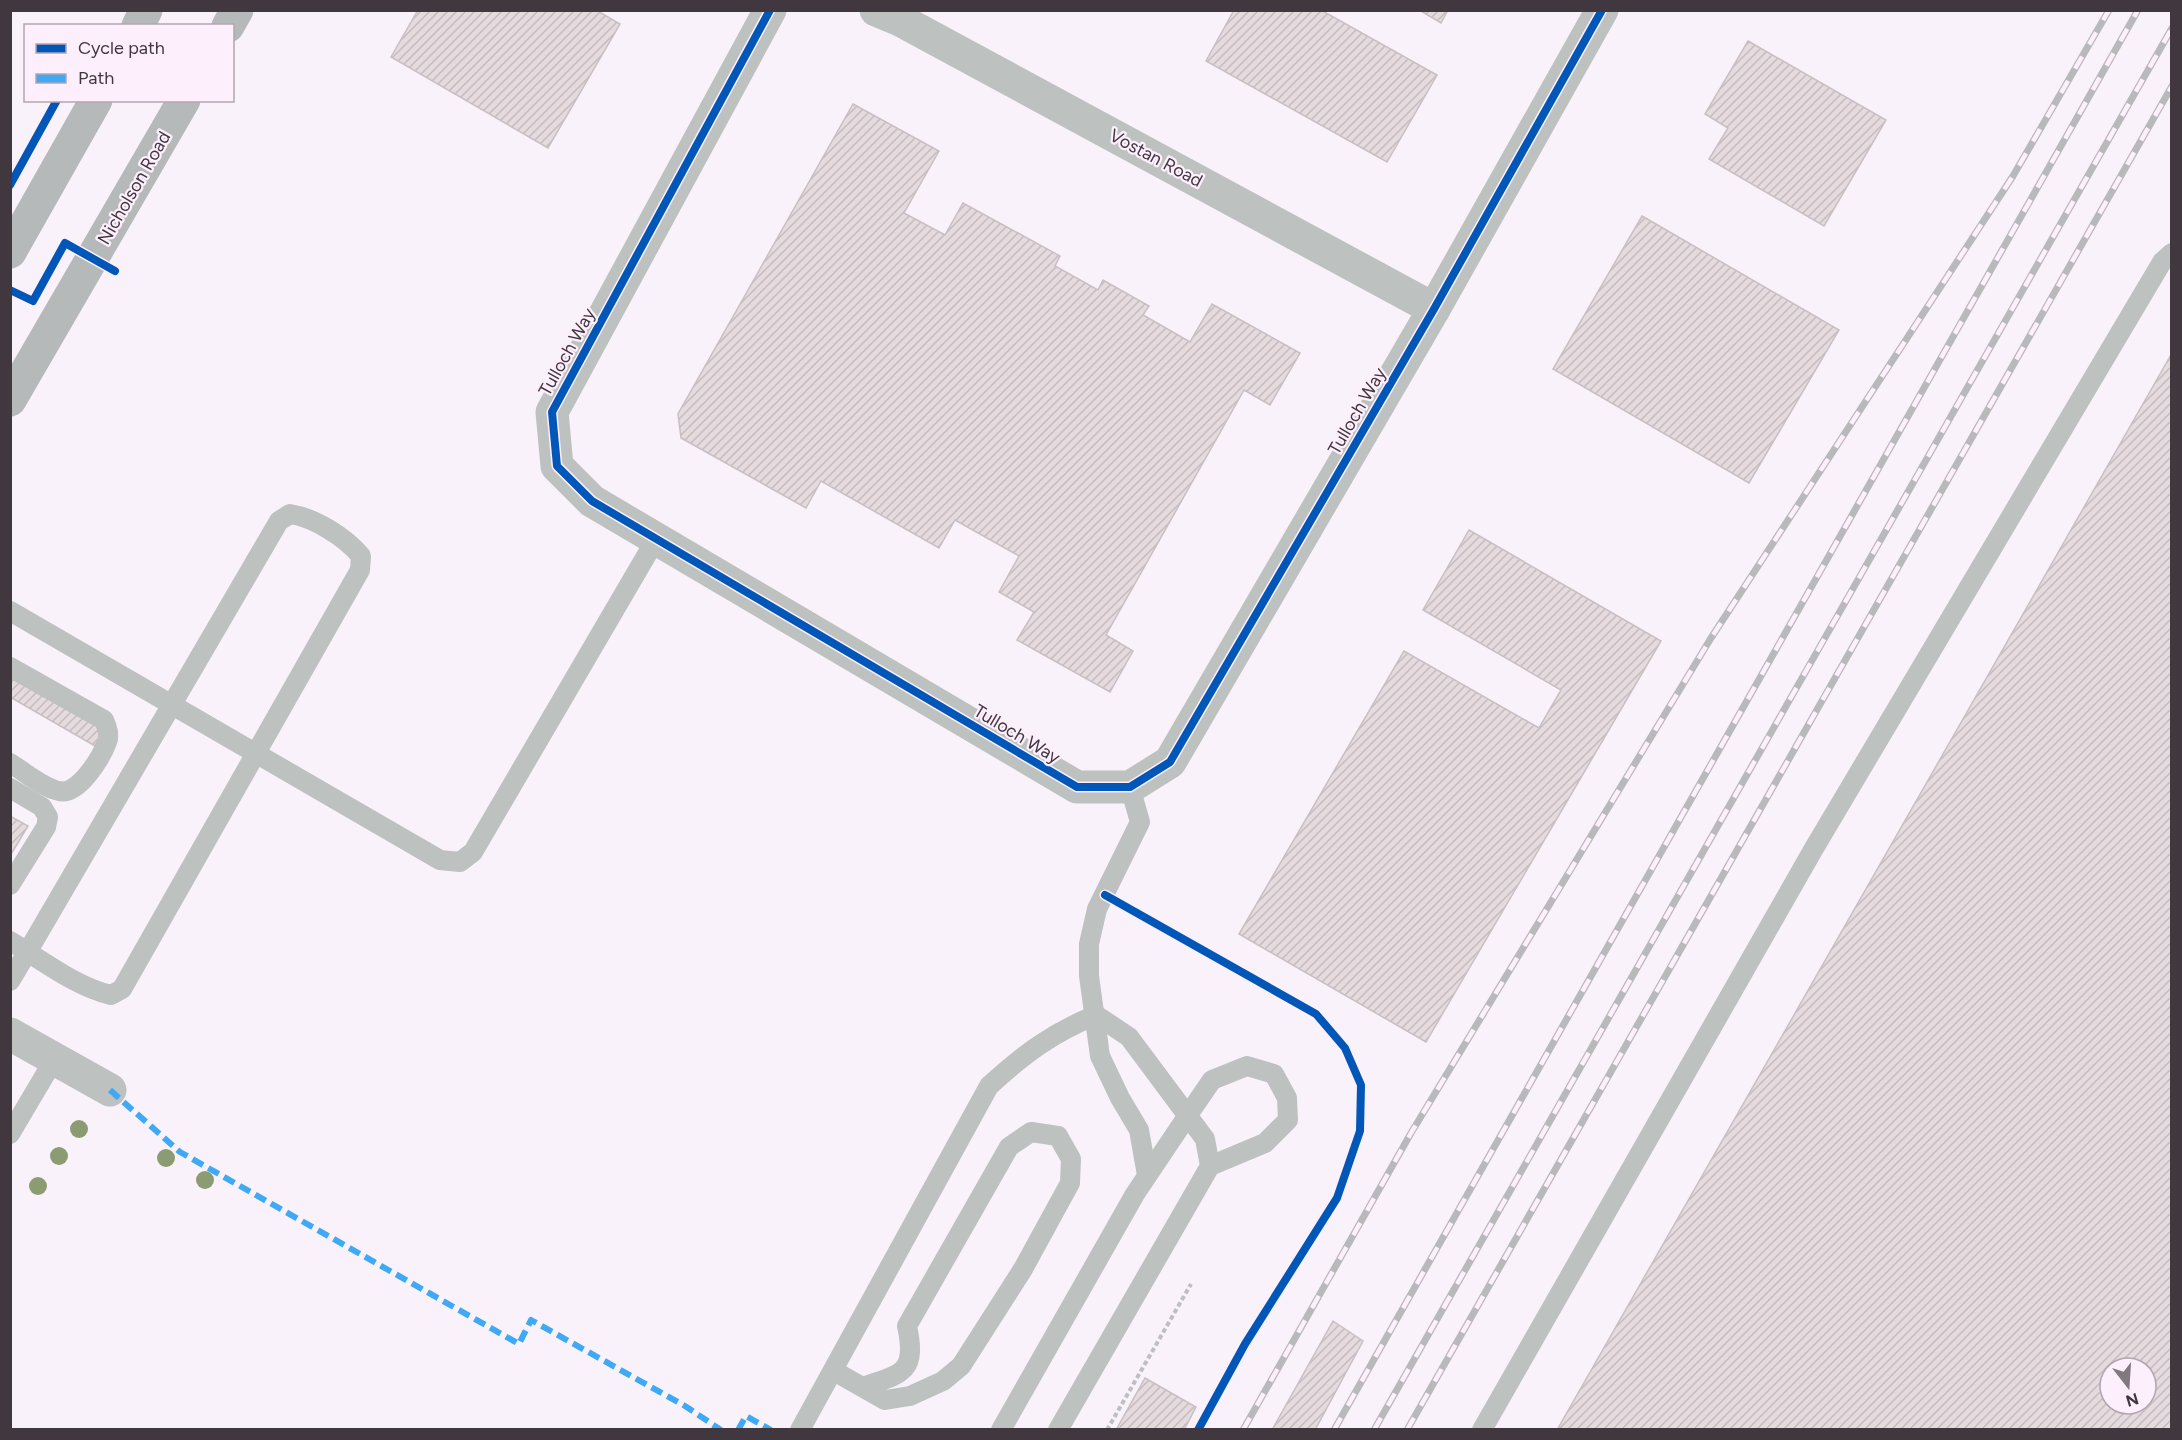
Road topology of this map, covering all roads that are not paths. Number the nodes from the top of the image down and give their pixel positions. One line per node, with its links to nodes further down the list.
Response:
1 (146, 10): 6 (main road)
2 (237, 10): 7 (main road)
3 (770, 10): 14 (street, Tulloch Way)
4 (876, 10): 12 (street, Vostan Road)
5 (1602, 10): 12 (street, Tulloch Way)
6 (139, 24)
7 (229, 24)
8 (95, 102): 10 (main road)
9 (183, 102): 13 (main road, Nicholson Road)
10 (10, 252)
11 (2172, 253): 41 (lane)
12 (1434, 309): 20 (street, Tulloch Way)
13 (10, 400)
14 (656, 538): 18 (lane); 20 (street, Tulloch Way)
15 (10, 611): 17 (lane)
16 (10, 667): 19 (lane)
17 (172, 704): 18 (lane); 18 (lane); 24 (lane)
18 (256, 754): 24 (lane)
19 (10, 763)
20 (1130, 787): 26 (lane)
21 (10, 788): 22 (lane)
22 (10, 885)
23 (10, 941): 24 (lane)
24 (28, 951): 25 (lane)
25 (10, 981)
26 (1096, 1015): 30 (lane); 33 (lane); 35 (lane)
27 (10, 1034): 28 (street)
28 (55, 1058): 29 (street); 31 (lane)
29 (111, 1090)
30 (1188, 1114): 32 (lane); 32 (lane); 33 (lane)
31 (10, 1134)
32 (1210, 1166): 40 (lane)
33 (1147, 1175): 39 (lane)
34 (910, 1361): 36 (lane); 36 (lane); 37 (lane)
35 (834, 1371): 37 (lane); 38 (lane)
36 (943, 1381): 37 (lane)
37 (862, 1387)
38 (800, 1430)
39 (1001, 1430)
40 (1058, 1430)
41 (1482, 1430)

